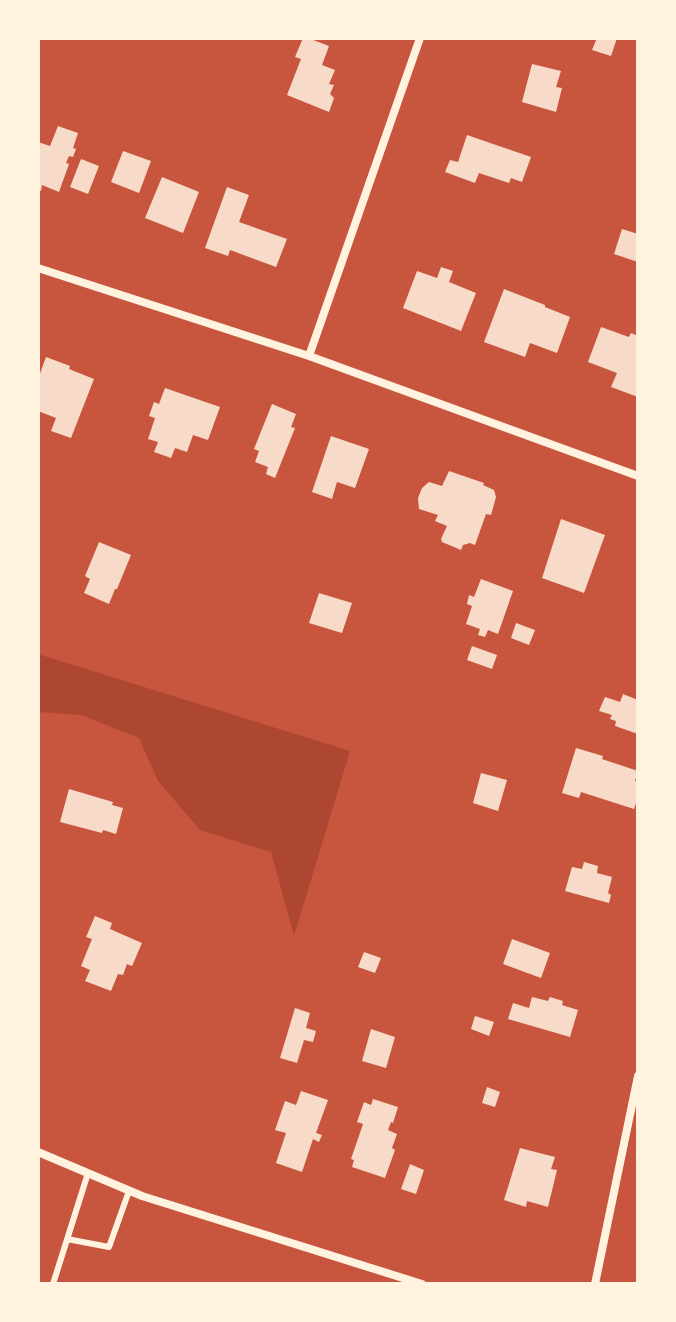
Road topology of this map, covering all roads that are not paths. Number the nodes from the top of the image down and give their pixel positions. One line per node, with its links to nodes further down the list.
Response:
1 (420, 38): 3 (street)
2 (38, 268): 3 (street)
3 (309, 356): 4 (street)
4 (638, 476)
5 (638, 1076): 12 (street)
6 (38, 1152): 7 (street)
7 (88, 1173): 8 (street); 9 (lane)
8 (129, 1191): 9 (lane); 11 (street)
9 (67, 1239): 10 (lane)
10 (53, 1284)
11 (422, 1284)
12 (595, 1284)

